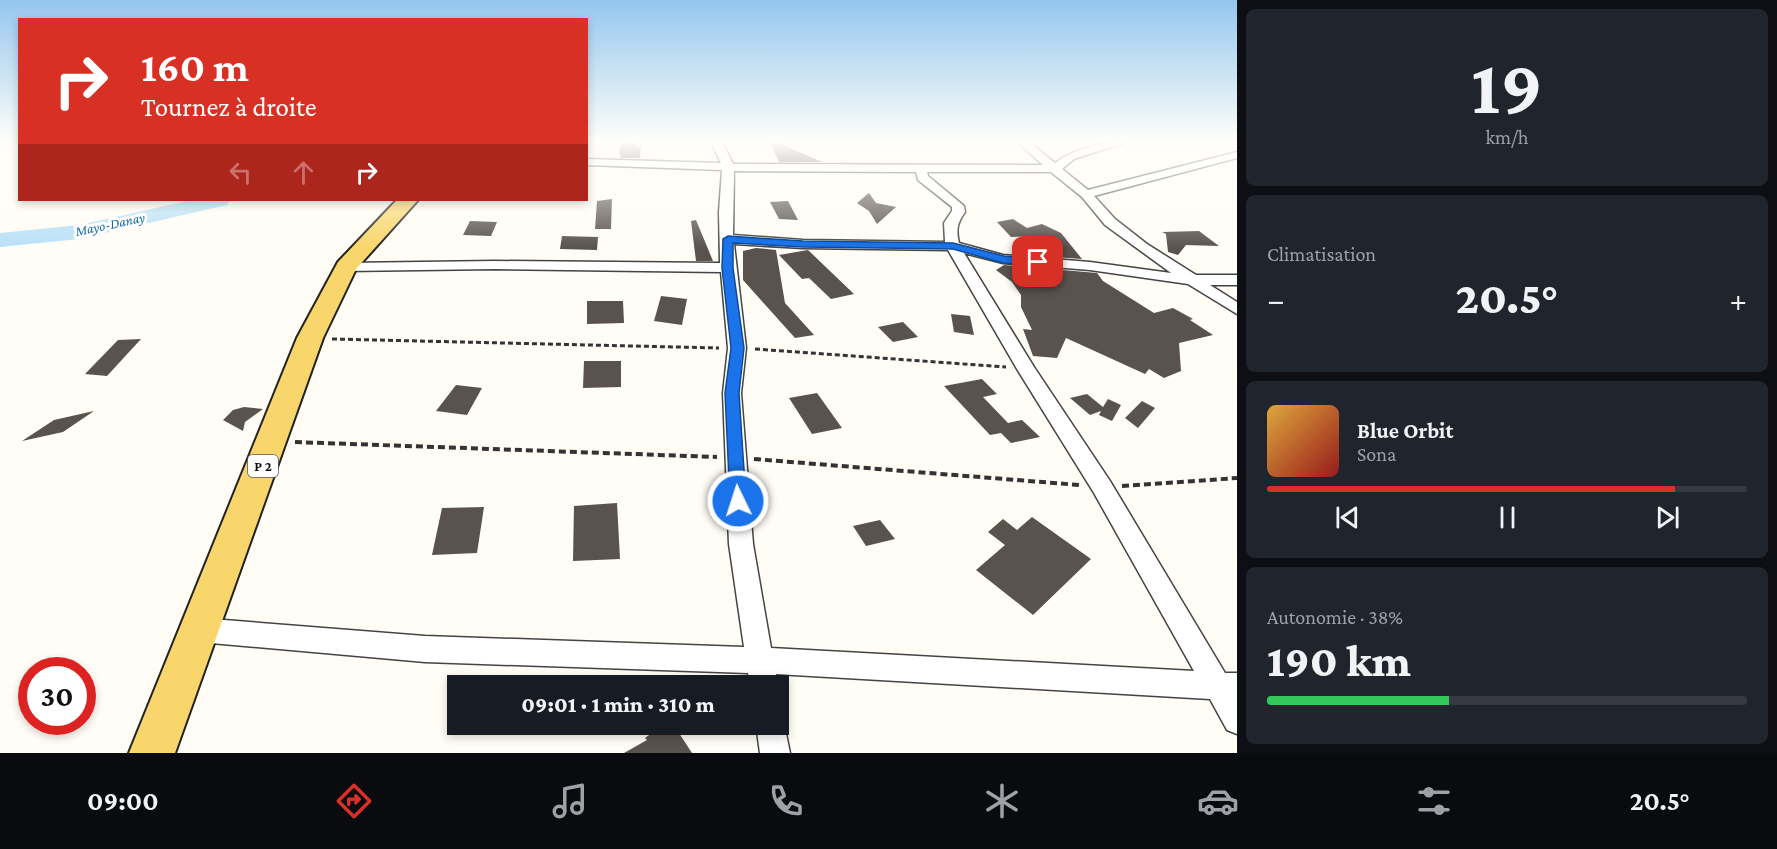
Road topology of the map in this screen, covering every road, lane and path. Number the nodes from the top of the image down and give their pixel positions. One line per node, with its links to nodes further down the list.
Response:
1 (727, 177): 7 (street)
2 (922, 177): 8 (street)
3 (1067, 177): 5 (street)
4 (1151, 177): 5 (street)
5 (1086, 194): 11 (street)
6 (407, 201): 9 (main road, P 2)
7 (728, 239): 8 (street); 10 (street)
8 (953, 246): 11 (street); 16 (street)
9 (346, 267): 10 (street); 14 (main road, P 2)
10 (728, 268): 15 (street)
11 (1193, 280): 12 (street); 13 (street)
12 (1237, 280)
13 (1237, 309)
14 (310, 338): 15 (path); 17 (main road, P 2)
15 (737, 348): 16 (path); 18 (street)
16 (1026, 369): 19 (street)
17 (199, 630): 18 (street); 22 (main road, P 2)
18 (762, 673): 19 (street)
19 (1226, 685): 20 (street)
20 (1237, 720)
21 (773, 735): 23 (street)
22 (152, 753)
23 (775, 753)

